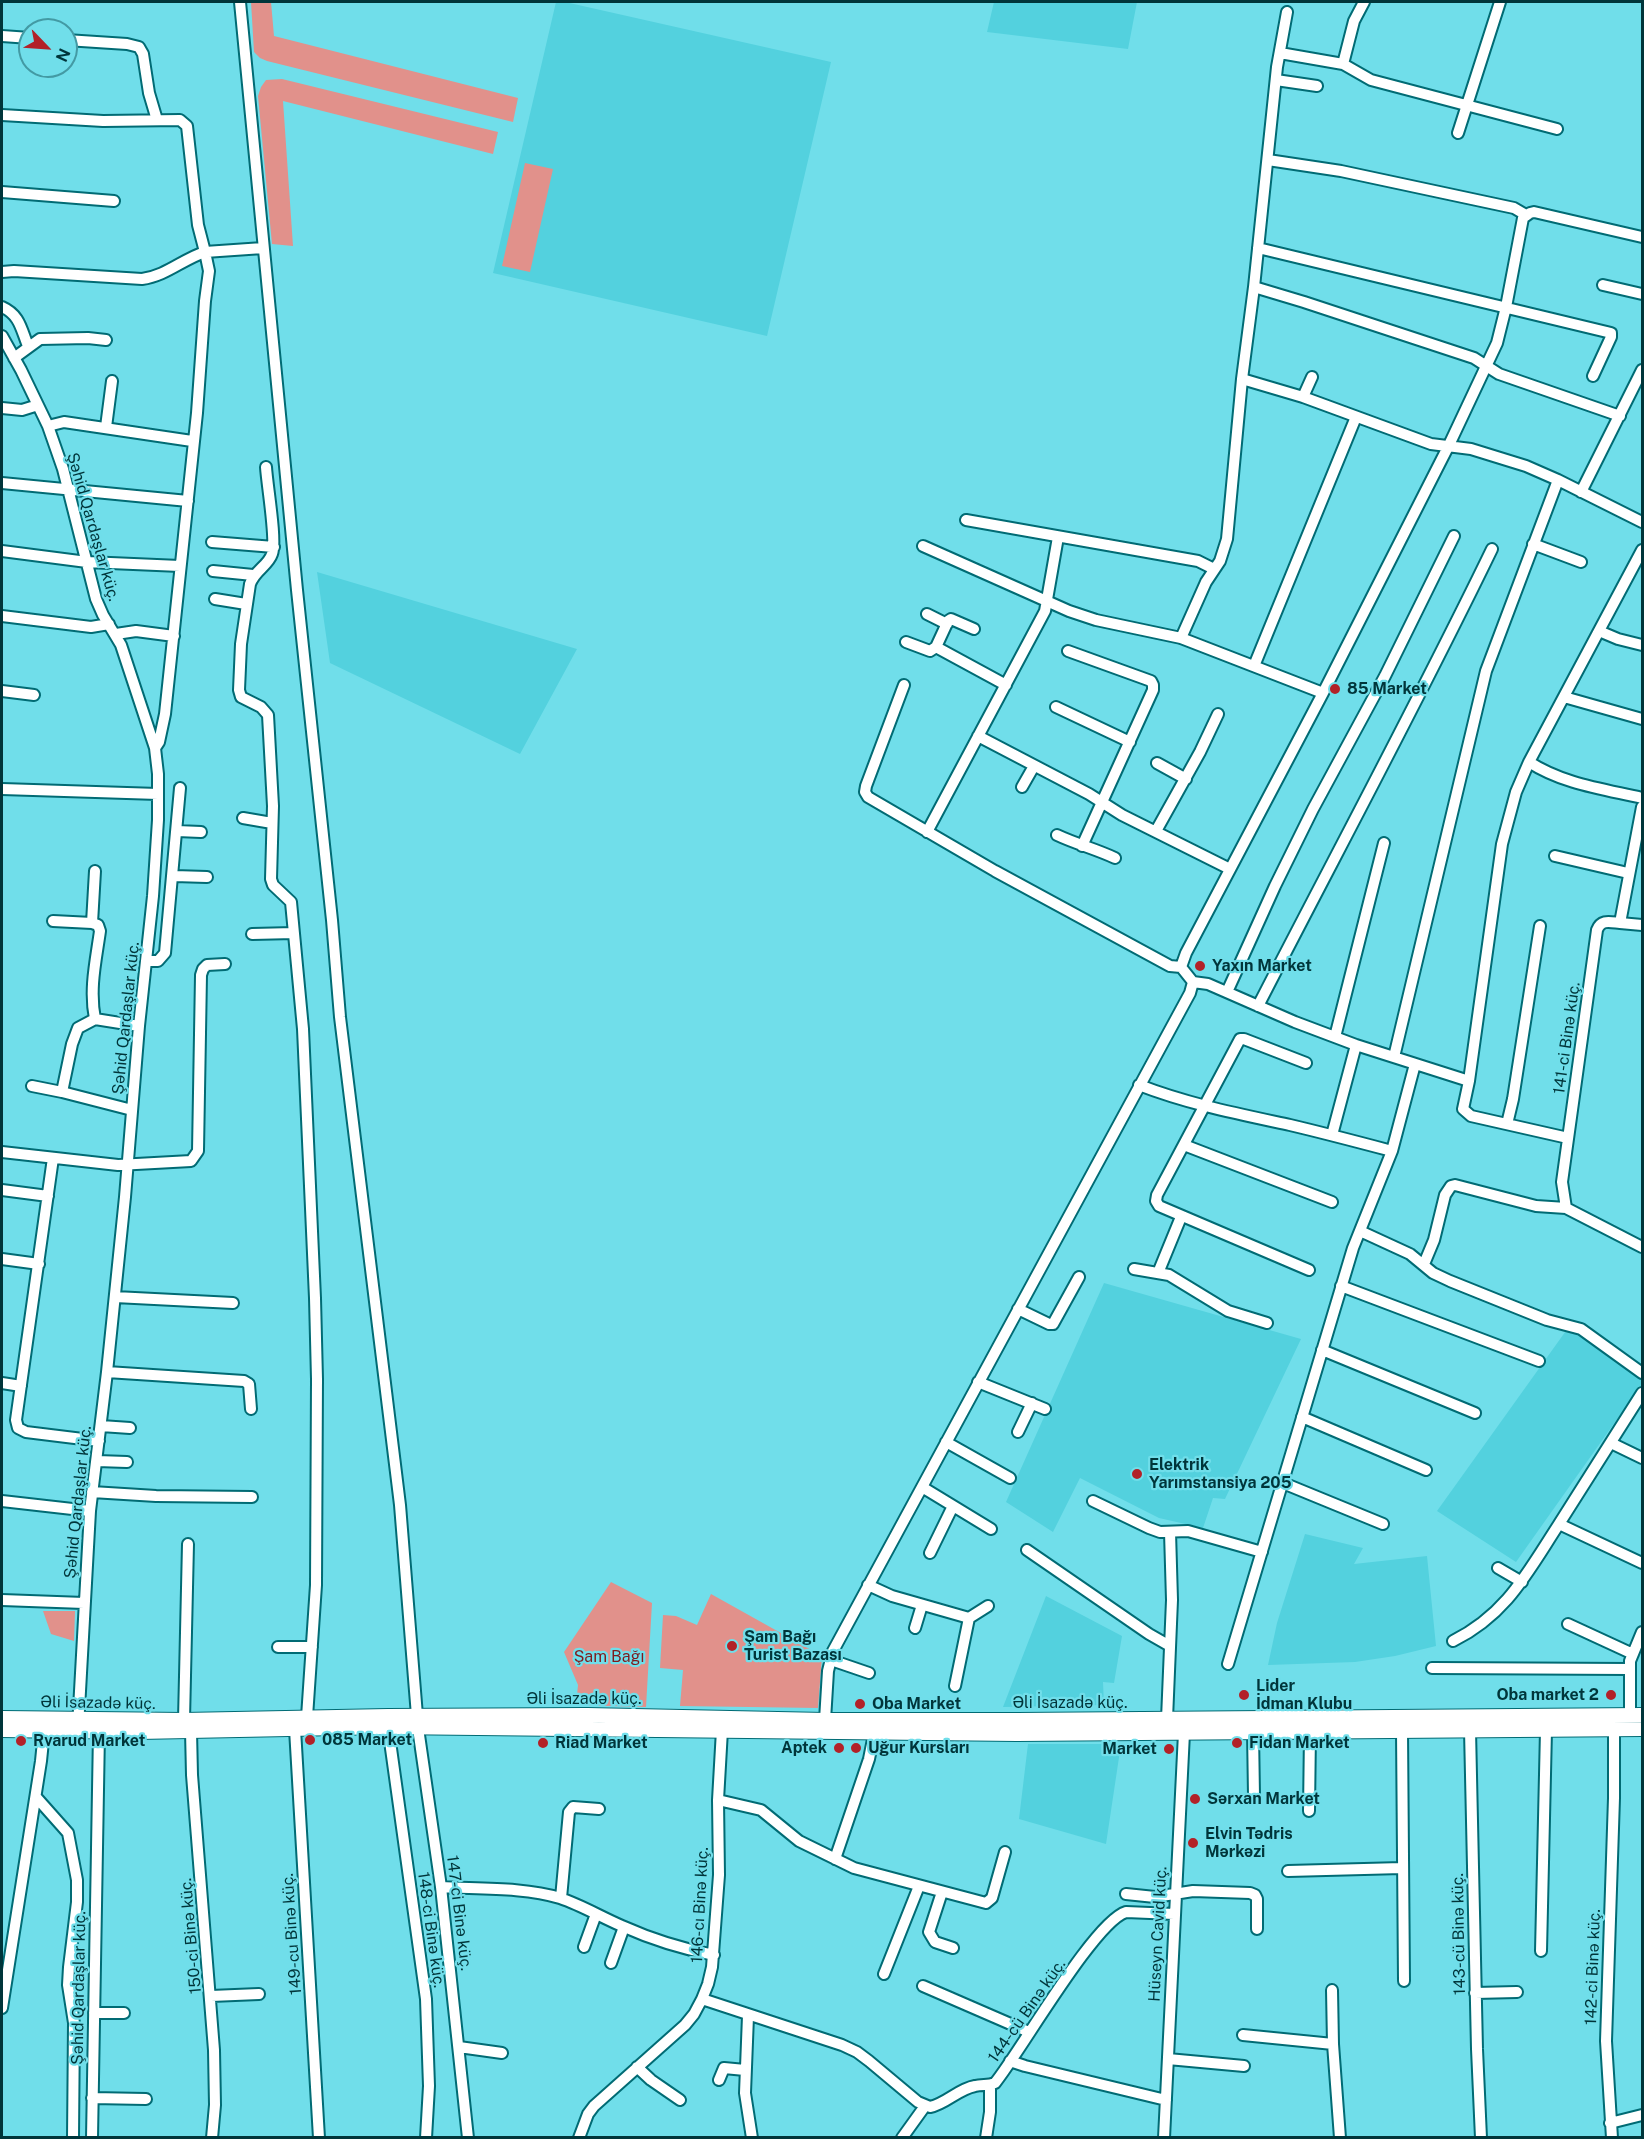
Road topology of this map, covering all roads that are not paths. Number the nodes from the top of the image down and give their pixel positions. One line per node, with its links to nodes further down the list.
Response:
1 (240, 2): 22 (street, 147-ci Binə küç.)
2 (1364, 2): 9 (street)
3 (1500, 2): 12 (street)
4 (1287, 12): 8 (street)
5 (2, 36): 6 (street)
6 (18, 37)
7 (78, 41): 14 (street)
8 (1280, 52): 9 (street); 10 (street)
9 (1343, 64): 12 (street)
10 (1276, 80): 11 (street); 17 (street)
11 (1317, 86)
12 (1466, 105): 15 (street); 16 (street)
13 (2, 115): 14 (street)
14 (157, 120): 24 (street)
15 (1557, 129)
16 (1458, 133)
17 (1268, 160): 20 (street); 23 (street)
18 (2, 192): 19 (street)
19 (114, 201)
20 (1526, 215): 21 (street); 30 (street)
21 (1642, 237)
22 (263, 248): 24 (street); 250 (street, 147-ci Binə küç.)
23 (1258, 248): 27 (street); 30 (street)
24 (205, 252): 25 (street); 48 (street)
25 (2, 272)
26 (1603, 285): 28 (street)
27 (1254, 287): 35 (street); 39 (street)
28 (1642, 294)
29 (2, 307): 33 (street)
30 (1506, 307): 35 (street); 37 (street)
31 (2, 336): 34 (street, Şəhid Qardaşlar küç.)
32 (106, 340): 33 (street)
33 (28, 346): 34 (street)
34 (14, 358): 42 (street, Şəhid Qardaşlar küç.)
35 (1486, 366): 44 (street); 49 (street)
36 (1642, 370): 44 (street)
37 (1593, 376)
38 (1312, 377): 41 (street)
39 (1242, 380): 41 (street); 71 (street)
40 (112, 381): 47 (street)
41 (1303, 398): 45 (street)
42 (38, 405): 43 (street); 46 (street, Şəhid Qardaşlar küç.)
43 (2, 408)
44 (1620, 416): 54 (street)
45 (1356, 417): 49 (street); 90 (street)
46 (48, 426): 47 (street); 53 (street, Şəhid Qardaşlar küç.)
47 (106, 428): 48 (street)
48 (192, 441): 55 (street)
49 (1449, 445): 51 (street); 94 (street)
50 (266, 467): 63 (street)
51 (1558, 480): 54 (street); 61 (street)
52 (2, 483): 53 (street)
53 (68, 490): 55 (street); 67 (street, Şəhid Qardaşlar küç.)
54 (1581, 492): 57 (street)
55 (188, 501): 70 (street)
56 (966, 520): 59 (street)
57 (1642, 522)
58 (1454, 536): 142 (street)
59 (1058, 537): 71 (street); 75 (street)
60 (213, 542): 63 (street)
61 (1533, 544): 68 (street); 148 (street)
62 (923, 546): 75 (street)
63 (274, 547): 73 (street)
64 (1492, 549): 143 (street)
65 (1642, 550): 69 (street)
66 (2, 551): 67 (street)
67 (87, 562): 70 (street); 79 (street, Şəhid Qardaşlar küç.)
68 (1581, 562)
69 (1639, 564): 82 (street)
70 (180, 566): 84 (street)
71 (1214, 569): 85 (street)
72 (213, 571): 73 (street)
73 (254, 575): 76 (street)
74 (215, 599): 76 (street)
75 (1047, 602): 85 (street); 92 (street)
76 (246, 604): 115 (street)
77 (927, 614): 80 (street)
78 (2, 616): 79 (street)
79 (109, 624): 83 (street, Şəhid Qardaşlar küç.)
80 (947, 624): 81 (street); 88 (street)
81 (974, 629)
82 (1599, 631): 87 (street); 96 (street)
83 (116, 634): 84 (street); 102 (street, Şəhid Qardaşlar küç.)
84 (174, 636): 102 (street)
85 (1181, 638): 90 (street)
86 (906, 642): 88 (street)
87 (1642, 645)
88 (936, 647): 92 (street)
89 (1068, 651): 101 (street)
90 (1254, 666): 94 (street)
91 (904, 685): 119 (street)
92 (1006, 685): 100 (street)
93 (2, 691): 95 (street)
94 (1323, 693): 126 (street)
95 (34, 695)
96 (1564, 697): 99 (street); 103 (street)
97 (1056, 707): 101 (street)
98 (1218, 714): 106 (street)
99 (1642, 719)
100 (978, 736): 105 (street); 119 (street)
101 (1130, 742): 112 (street)
102 (155, 748): 110 (street, Şəhid Qardaşlar küç.)
103 (1529, 762): 111 (street); 151 (street)
104 (1156, 763): 106 (street)
105 (1034, 766): 107 (street); 112 (street)
106 (1186, 779): 117 (street)
107 (1022, 787)
108 (180, 788): 116 (street)
109 (2, 789): 110 (street)
110 (158, 794): 138 (street, Şəhid Qardaşlar küç.)
111 (1642, 798)
112 (1103, 803): 117 (street); 122 (street)
113 (1642, 807): 125 (street)
114 (243, 818): 115 (street)
115 (272, 823): 137 (street)
116 (177, 831): 118 (street); 129 (street)
117 (1156, 831): 126 (street)
118 (201, 832)
119 (927, 832): 140 (street)
120 (1057, 835): 122 (street)
121 (1384, 843): 146 (street)
122 (1082, 846): 124 (street)
123 (1555, 856): 128 (street)
124 (1115, 858)
125 (1637, 859): 128 (street)
126 (1230, 869): 140 (street)
127 (95, 871): 132 (street)
128 (1628, 873): 133 (street)
129 (174, 876): 130 (street); 138 (street)
130 (207, 877)
131 (53, 921): 132 (street)
132 (92, 923): 144 (street)
133 (1620, 923): 135 (street); 159 (street, 141-ci Binə küç.)
134 (1540, 926): 157 (street)
135 (1642, 926)
136 (252, 933): 137 (street)
137 (294, 933): 239 (street)
138 (146, 961): 145 (street, Şəhid Qardaşlar küç.)
139 (225, 964): 164 (street)
140 (1181, 967): 141 (street)
141 (1193, 982): 142 (street); 152 (street)
142 (1227, 992): 143 (street)
143 (1258, 1006): 146 (street)
144 (95, 1019): 145 (street); 154 (street)
145 (139, 1026): 156 (street, Şəhid Qardaşlar küç.)
146 (1335, 1037): 147 (street)
147 (1356, 1045): 148 (street); 158 (street)
148 (1394, 1057): 150 (street)
149 (1306, 1062): 155 (street)
150 (1415, 1064): 151 (street); 161 (street)
151 (1469, 1081): 157 (street)
152 (1139, 1085): 155 (street); 182 (street)
153 (32, 1086): 154 (street)
154 (62, 1092): 156 (street)
155 (1205, 1107): 158 (street); 160 (street)
156 (132, 1110): 164 (street, Şəhid Qardaşlar küç.)
157 (1507, 1124): 159 (street)
158 (1332, 1135): 161 (street)
159 (1568, 1138): 168 (street, 141-ci Binə küç.)
160 (1184, 1145): 167 (street); 169 (street)
161 (1392, 1151): 170 (street)
162 (2, 1152): 163 (street)
163 (53, 1158): 164 (street); 166 (street)
164 (127, 1164): 180 (street, Şəhid Qardaşlar küç.)
165 (2, 1190): 166 (street)
166 (48, 1196): 173 (street)
167 (1332, 1202)
168 (1566, 1208): 171 (street); 174 (street)
169 (1181, 1217): 176 (street); 177 (street)
170 (1360, 1231): 174 (street); 179 (street)
171 (1642, 1247)
172 (2, 1259): 173 (street)
173 (39, 1264): 190 (street)
174 (1424, 1264): 187 (street)
175 (1134, 1269): 177 (street)
176 (1309, 1270)
177 (1158, 1273): 183 (street)
178 (1079, 1277): 182 (street)
179 (1341, 1286): 184 (street); 185 (street)
180 (115, 1297): 181 (street); 186 (street, Şəhid Qardaşlar küç.)
181 (233, 1302)
182 (1018, 1309): 188 (street)
183 (1267, 1323)
184 (1322, 1350): 195 (street); 196 (street)
185 (1539, 1361)
186 (107, 1372): 193 (street); 197 (street, Şəhid Qardaşlar küç.)
187 (1642, 1373)
188 (978, 1382): 192 (street); 201 (street)
189 (2, 1383): 190 (street)
190 (21, 1386): 200 (street)
191 (1642, 1393): 202 (street)
192 (1032, 1403): 194 (street); 199 (street)
193 (251, 1409)
194 (1045, 1409)
195 (1475, 1413)
196 (1302, 1417): 206 (street); 208 (street)
197 (100, 1426): 198 (street); 200 (street, Şəhid Qardaşlar küç.)
198 (130, 1428)
199 (1018, 1432)
200 (99, 1441): 204 (street, Şəhid Qardaşlar küç.)
201 (946, 1442): 207 (street); 209 (street)
202 (1611, 1443): 203 (street); 217 (street)
203 (1642, 1458)
204 (97, 1461): 205 (street); 210 (street, Şəhid Qardaşlar küç.)
205 (127, 1462)
206 (1426, 1470)
207 (1010, 1478)
208 (1283, 1484): 216 (street); 222 (street)
209 (922, 1487): 214 (street); 227 (street)
210 (92, 1492): 211 (street); 215 (street, Şəhid Qardaşlar küç.)
211 (252, 1497)
212 (2, 1501): 215 (street)
213 (1093, 1501): 219 (street)
214 (953, 1506): 218 (street); 223 (street)
215 (90, 1511): 229 (street, Şəhid Qardaşlar küç.)
216 (1383, 1524)
217 (1559, 1524): 224 (street); 226 (street)
218 (991, 1529)
219 (1170, 1532): 222 (street); 237 (street)
220 (188, 1544): 254 (street, 150-ci Binə küç.)
221 (1026, 1550): 237 (street)
222 (1262, 1552): 242 (street)
223 (930, 1553)
224 (1642, 1563)
225 (1498, 1568): 226 (street)
226 (1522, 1582): 236 (street)
227 (868, 1585): 230 (street); 241 (street)
228 (2, 1600): 229 (street)
229 (84, 1603): 253 (street, Şəhid Qardaşlar küç.)
230 (922, 1605): 232 (street); 234 (street)
231 (988, 1606): 232 (street)
232 (969, 1618): 246 (street)
233 (1568, 1624): 240 (street)
234 (915, 1628)
235 (1642, 1632): 240 (street)
236 (1453, 1641)
237 (1170, 1646): 257 (street)
238 (278, 1647): 239 (street)
239 (312, 1647): 247 (street)
240 (1633, 1654): 244 (street)
241 (831, 1660): 245 (street); 256 (street)
242 (1228, 1664)
243 (1432, 1668): 244 (street)
244 (1630, 1669): 251 (street)
245 (869, 1673)
246 (955, 1686)
247 (307, 1717): 249 (main road, Əli İsazadə küç.); 254 (main road, Əli İsazadə küç.)
248 (2, 1718): 253 (main road, Əli İsazadə küç.)
249 (388, 1721): 250 (main road, Əli İsazadə küç.); 259 (main road, Əli İsazadə küç.); 330 (street, 148-ci Binə küç.)
250 (417, 1722): 256 (main road, Əli İsazadə küç.); 261 (main road, Əli İsazadə küç.); 279 (street, 147-ci Binə küç.)
251 (1636, 1722): 252 (main road)
252 (1614, 1723): 258 (main road); 263 (main road); 325 (street, 142-ci Binə küç.)
253 (78, 1725): 255 (main road, Əli İsazadə küç.); 264 (main road, Əli İsazadə küç.)
254 (188, 1725): 255 (main road, Əli İsazadə küç.); 259 (main road, Əli İsazadə küç.); 301 (street, 150-ci Binə küç.)
255 (99, 1726): 304 (street, Şəhid Qardaşlar küç.)
256 (825, 1726): 257 (main road, Əli İsazadə küç.); 261 (main road, Əli İsazadə küç.); 268 (main road, Əli İsazadə küç.)
257 (1166, 1726): 258 (main road); 268 (main road, Əli İsazadə küç.)
258 (1184, 1726): 265 (main road); 281 (street, Hüseyn Cavid küç.)
259 (294, 1729): 329 (street, 149-cu Binə küç.)
260 (2, 1730): 264 (main road, Əli İsazadə küç.)
261 (722, 1730): 271 (street, 146-cı Binə küç.)
262 (1470, 1730): 263 (main road); 266 (main road); 299 (street, 143-cü Binə küç.)
263 (1546, 1730): 290 (street)
264 (44, 1731): 270 (street)
265 (1252, 1731): 267 (main road); 269 (street)
266 (1401, 1731): 267 (main road); 276 (street)
267 (1310, 1732): 273 (street)
268 (874, 1734): 275 (street)
269 (1254, 1796)
270 (36, 1797): 293 (street); 326 (street)
271 (718, 1800): 275 (street); 291 (street, 146-cı Binə küç.)
272 (599, 1809): 283 (street)
273 (1309, 1811)
274 (1005, 1852): 280 (street)
275 (835, 1859): 278 (street)
276 (1402, 1868): 277 (street); 295 (street)
277 (1288, 1871)
278 (919, 1886): 280 (street); 294 (street)
279 (441, 1887): 283 (street); 310 (street, 147-ci Binə küç.)
280 (942, 1892): 289 (street)
281 (1175, 1893): 282 (street); 285 (street, Hüseyn Cavid küç.); 287 (street)
282 (1126, 1894)
283 (561, 1898): 284 (street)
284 (596, 1914): 286 (street); 288 (street)
285 (1174, 1914): 307 (street, 144-cü Binə küç.); 312 (street, Hüseyn Cavid küç.)
286 (624, 1927): 291 (street); 292 (street)
287 (1257, 1929)
288 (584, 1947)
289 (953, 1948)
290 (1541, 1951)
291 (714, 1954): 302 (street, 146-cı Binə küç.)
292 (611, 1964)
293 (4, 1973): 303 (street)
294 (884, 1974)
295 (1404, 1981)
296 (923, 1986): 307 (street)
297 (1332, 1990): 309 (street)
298 (1517, 1992): 299 (street)
299 (1475, 1993): 338 (street, 143-cü Binə küç.)
300 (259, 1994): 301 (street)
301 (211, 1996): 328 (street, 150-ci Binə küç.)
302 (702, 1999): 306 (street); 315 (street, 146-cı Binə küç.)
303 (2, 2008)
304 (94, 2013): 305 (street); 319 (street, Şəhid Qardaşlar küç.)
305 (124, 2013)
306 (748, 2016): 316 (street); 323 (street)
307 (1029, 2032): 313 (street, 144-cü Binə küç.)
308 (1243, 2035): 309 (street)
309 (1333, 2044): 337 (street)
310 (459, 2047): 311 (street); 331 (street, 147-ci Binə küç.)
311 (502, 2053)
312 (1168, 2059): 314 (street); 322 (street, Hüseyn Cavid küç.)
313 (1010, 2061): 318 (street, 144-cü Binə küç.); 322 (street)
314 (1244, 2066)
315 (637, 2067): 321 (street); 332 (street, 146-cı Binə küç.)
316 (745, 2070): 317 (street); 333 (street)
317 (719, 2080)
318 (990, 2085): 323 (street, 144-cü Binə küç.); 335 (street)
319 (92, 2098): 320 (street); 327 (street, Şəhid Qardaşlar küç.)
320 (146, 2099)
321 (680, 2100)
322 (1166, 2100): 336 (street, Hüseyn Cavid küç.)
323 (925, 2106): 334 (street)
324 (1642, 2115): 325 (street)
325 (1610, 2123): 339 (street, 142-ci Binə küç.)
326 (73, 2138)
327 (92, 2138)
328 (212, 2138)
329 (319, 2138)
330 (426, 2138)
331 (468, 2138)
332 (579, 2138)
333 (752, 2138)
334 (902, 2138)
335 (986, 2138)
336 (1164, 2138)
337 (1340, 2138)
338 (1481, 2138)
339 (1612, 2138)

